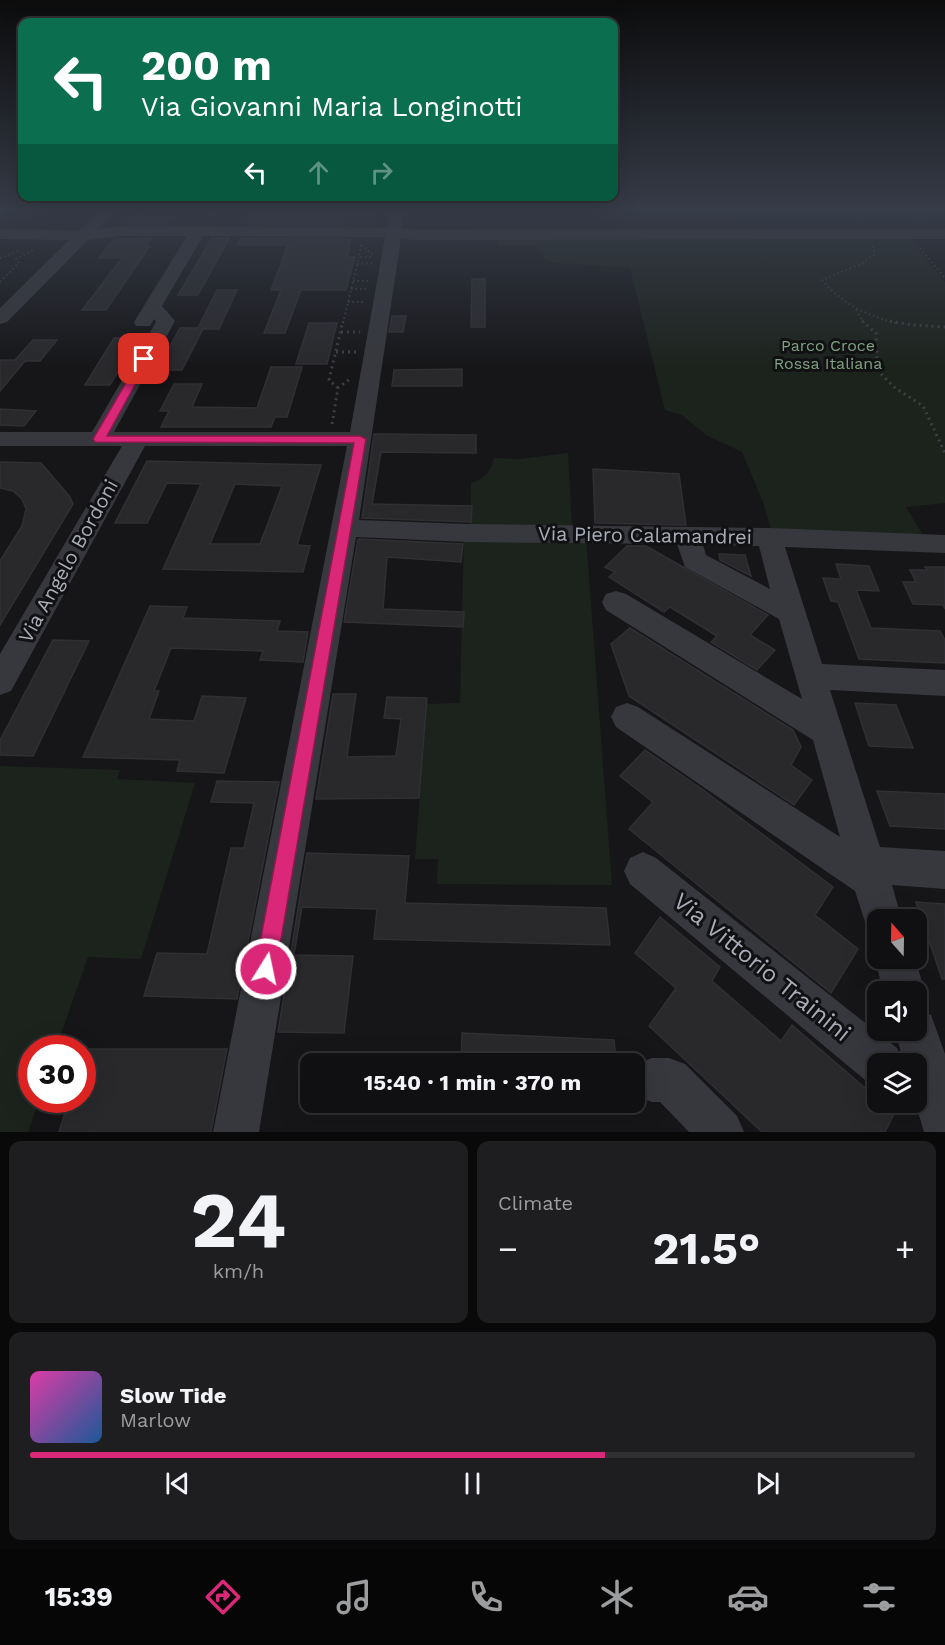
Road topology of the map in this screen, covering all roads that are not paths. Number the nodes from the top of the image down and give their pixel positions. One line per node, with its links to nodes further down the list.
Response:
1 (45, 264): 5 (street)
2 (50, 264): 6 (street)
3 (184, 264): 8 (street)
4 (378, 264): 10 (street)
5 (0, 304)
6 (0, 318)
7 (0, 439): 8 (street)
8 (99, 439): 9 (street)
9 (137, 439): 10 (street); 18 (street, Via Angelo Bordoni)
10 (360, 439): 11 (street)
11 (344, 528): 12 (street, Via Piero Calamandrei); 30 (street)
12 (688, 535): 13 (street, Via Piero Calamandrei); 16 (street)
13 (769, 537): 14 (street, Via Piero Calamandrei); 16 (street)
14 (945, 544)
15 (616, 602): 21 (street)
16 (792, 613): 17 (street)
17 (810, 676): 19 (street); 21 (street)
18 (0, 682)
19 (945, 683)
20 (627, 717): 24 (street)
21 (826, 730): 24 (street)
22 (945, 870): 24 (street)
23 (643, 871): 27 (street, Via Vittorio Trainini)
24 (869, 872): 25 (street)
25 (880, 909)
26 (918, 1041): 29 (street)
27 (867, 1053)
28 (652, 1080): 31 (street)
29 (934, 1111)
30 (236, 1132)
31 (721, 1132)

